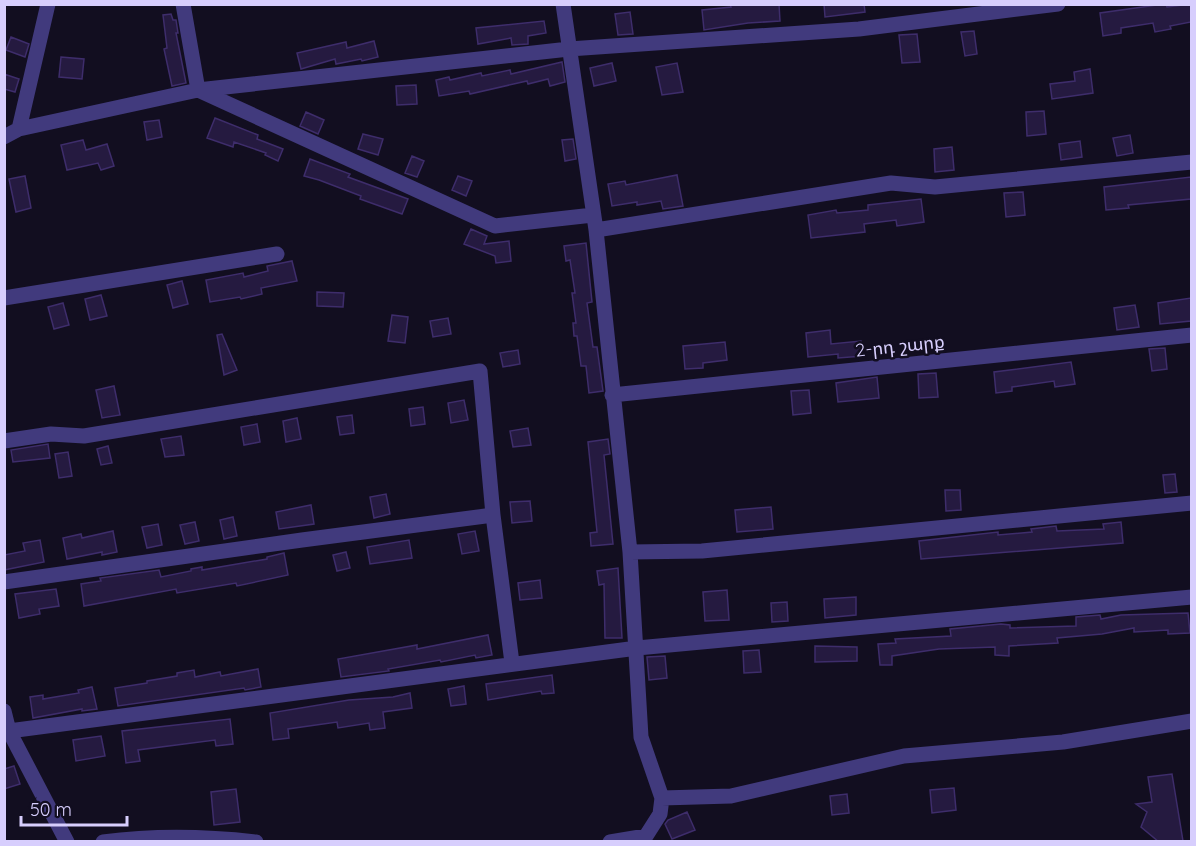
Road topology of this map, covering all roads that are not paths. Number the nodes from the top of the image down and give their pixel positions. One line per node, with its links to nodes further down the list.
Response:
1 (48, 4): 8 (street)
2 (183, 4): 7 (street)
3 (563, 4): 6 (street)
4 (1058, 4): 5 (street)
5 (1015, 7): 6 (street)
6 (569, 49): 7 (street); 11 (street)
7 (198, 90): 8 (street); 11 (street)
8 (19, 129): 9 (street)
9 (4, 137)
10 (1191, 162): 11 (street)
11 (594, 222): 15 (street)
12 (277, 254): 13 (street)
13 (4, 298)
14 (1191, 335): 15 (street, 2-րդ շարք)
15 (612, 395): 19 (street)
16 (4, 441): 18 (street)
17 (1191, 503): 19 (street)
18 (493, 515): 20 (street); 23 (street)
19 (630, 552): 22 (street)
20 (4, 582)
21 (1191, 597): 22 (street)
22 (637, 648): 23 (street); 27 (street)
23 (512, 663): 26 (street)
24 (4, 711): 26 (street)
25 (1191, 722): 27 (street)
26 (9, 730): 28 (street)
27 (662, 798): 31 (street)
28 (67, 842)
29 (103, 842): 30 (street)
30 (256, 842)
31 (610, 842)

